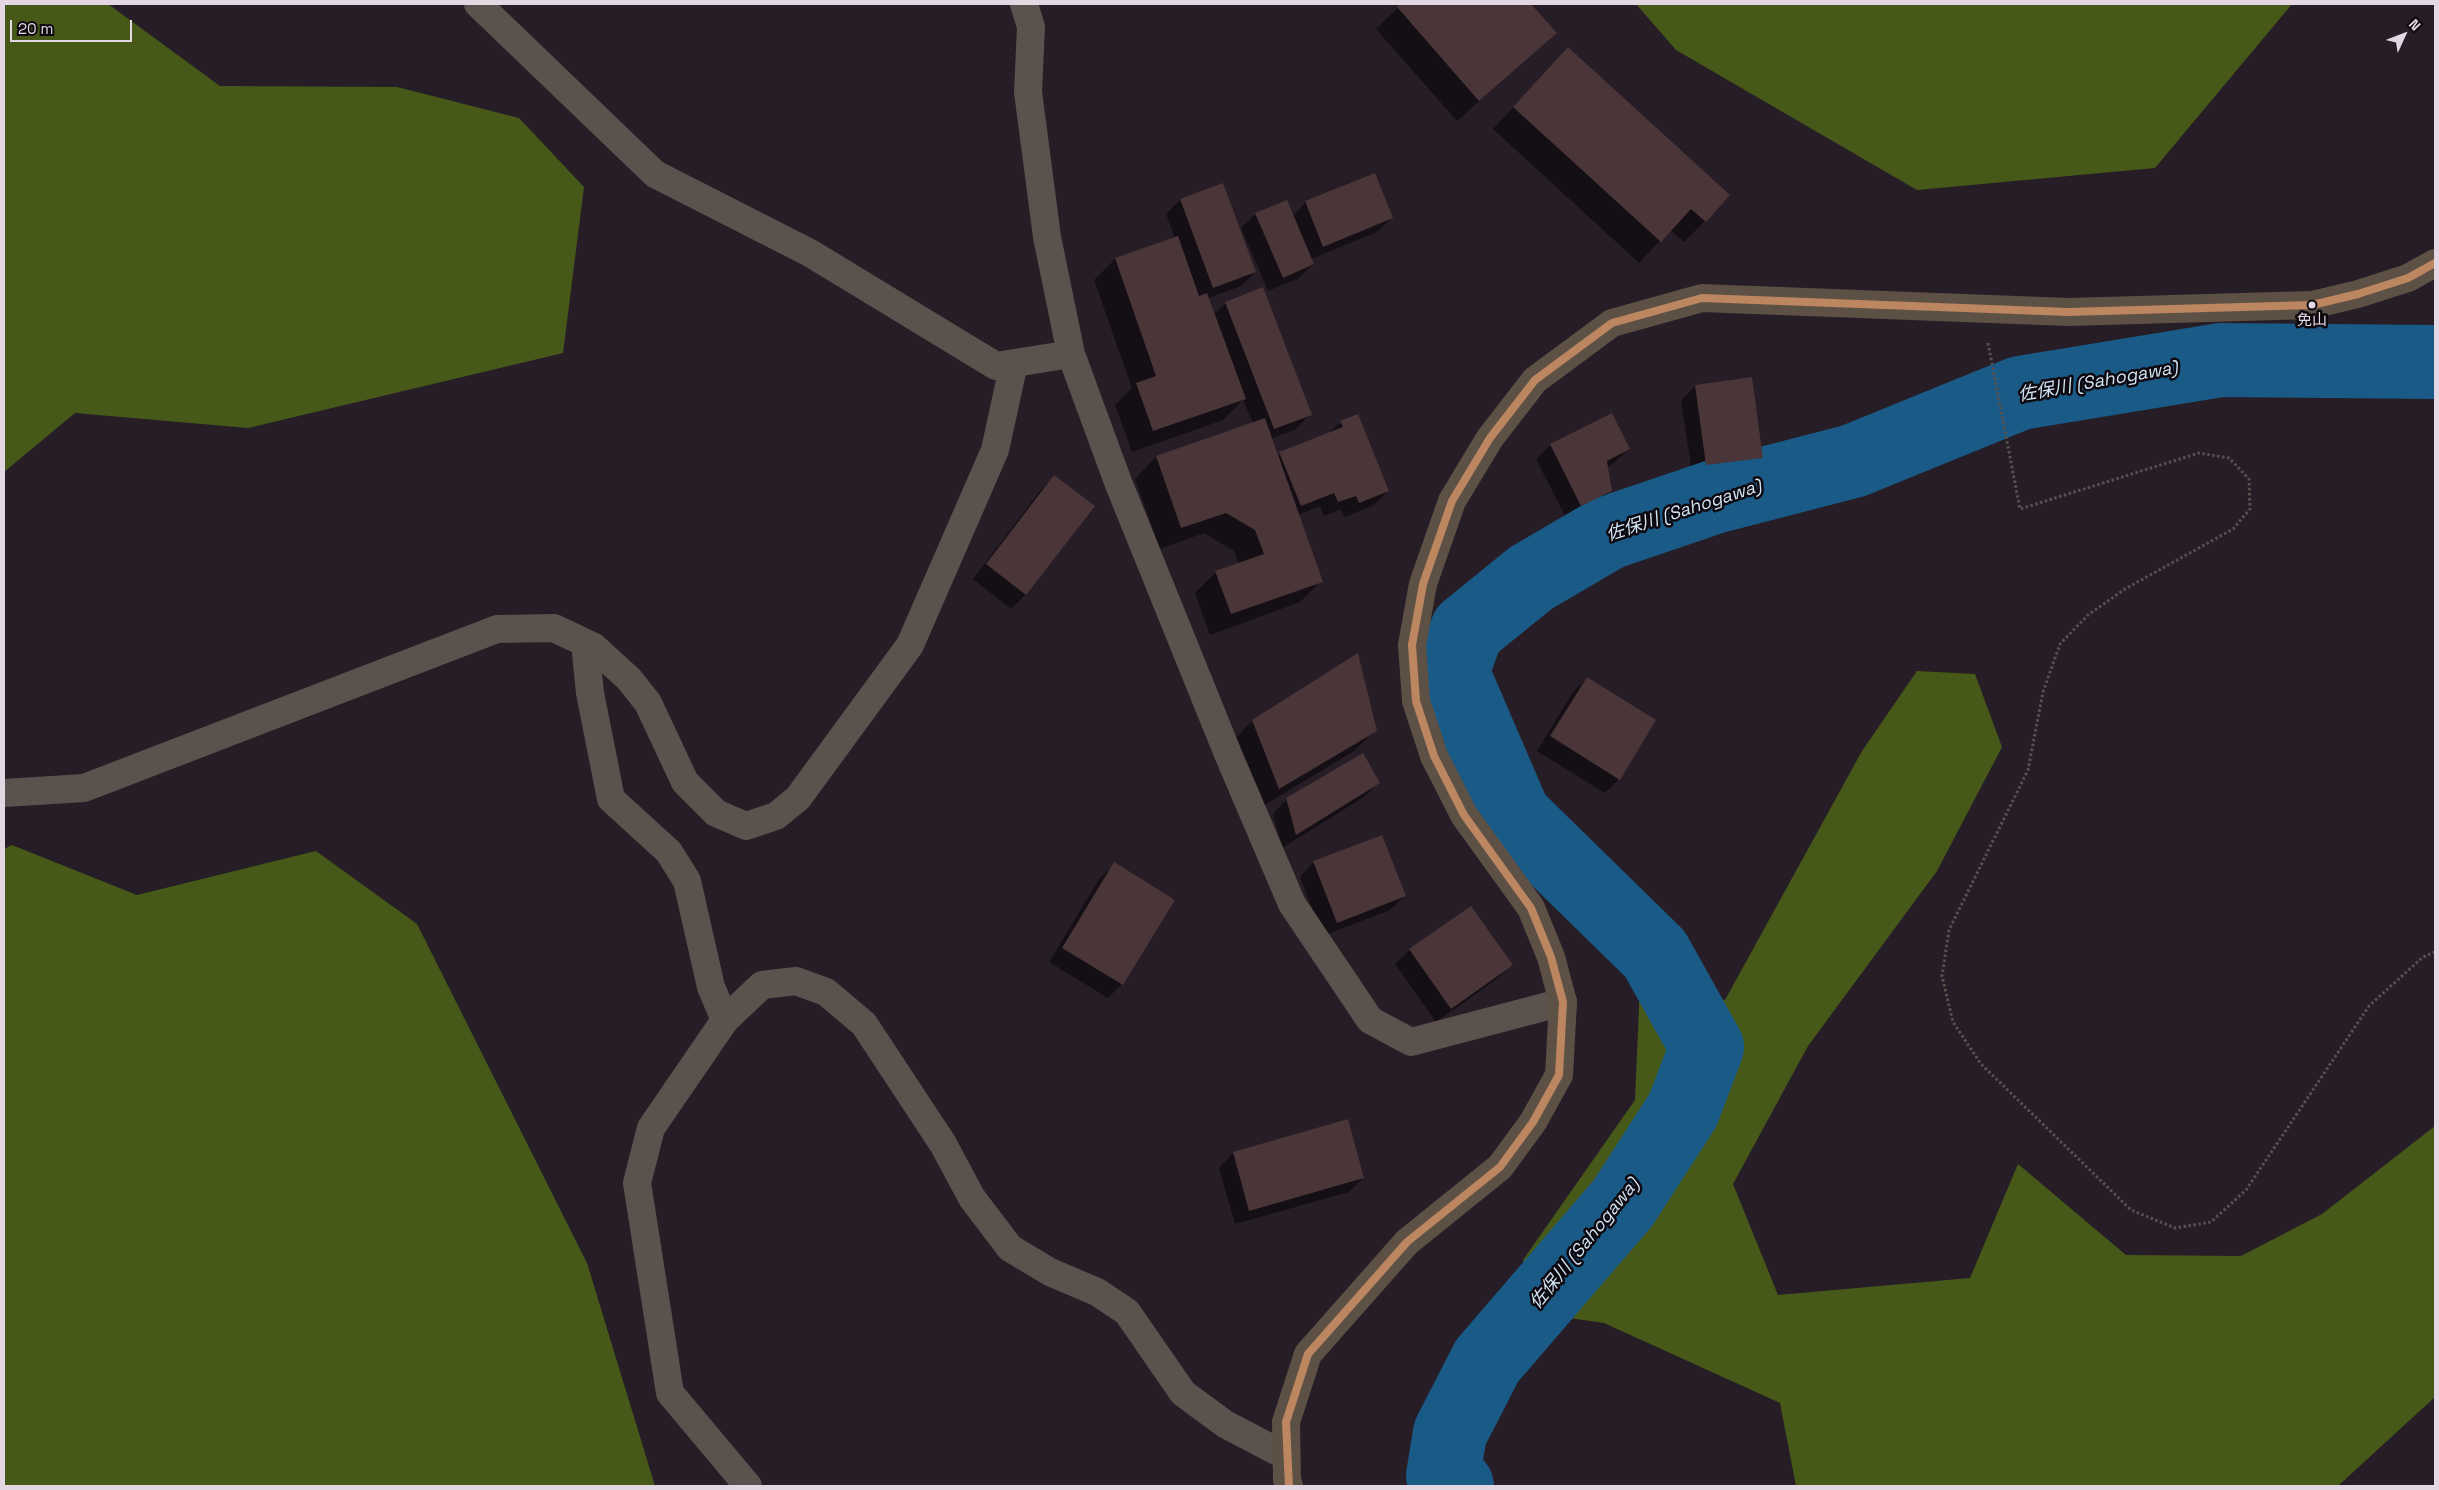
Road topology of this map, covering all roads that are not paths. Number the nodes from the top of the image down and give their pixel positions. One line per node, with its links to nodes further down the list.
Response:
1 (478, 4): 5 (street)
2 (1024, 4): 4 (street)
3 (2435, 264): 8 (main road)
4 (1071, 354): 5 (street); 8 (street)
5 (1014, 363): 6 (street)
6 (585, 643): 7 (street); 9 (street)
7 (4, 793)
8 (1563, 1002): 10 (main road)
9 (725, 1020): 10 (street); 11 (street)
10 (1286, 1456): 12 (main road)
11 (748, 1486)
12 (1289, 1486)

